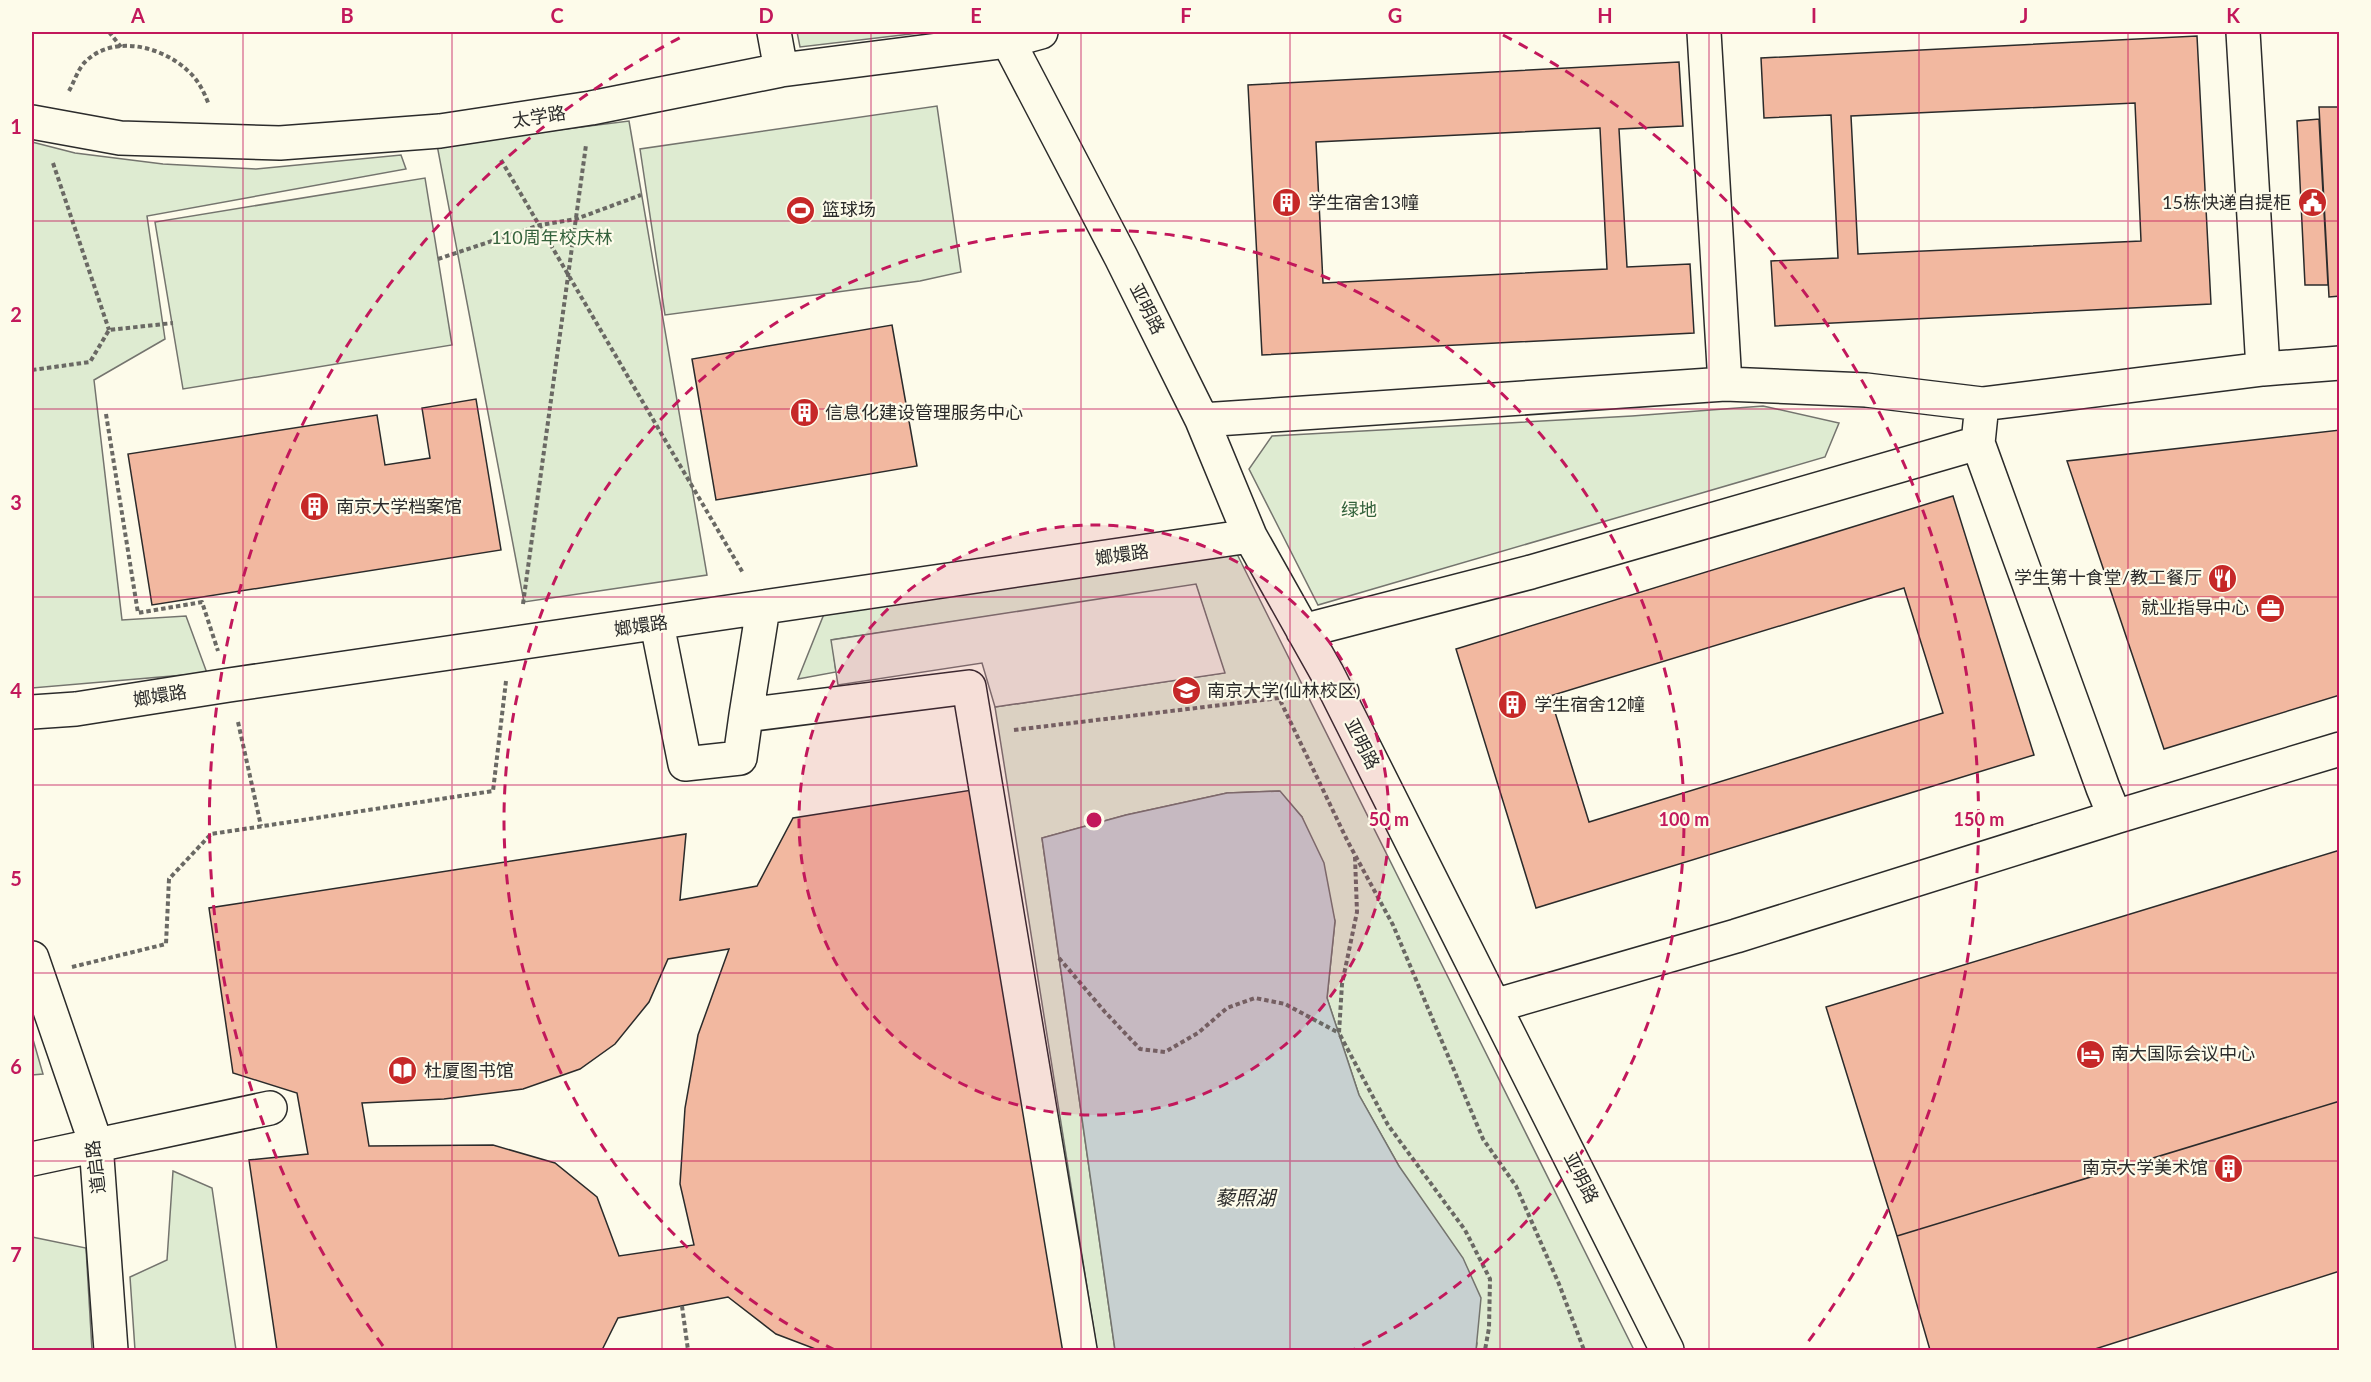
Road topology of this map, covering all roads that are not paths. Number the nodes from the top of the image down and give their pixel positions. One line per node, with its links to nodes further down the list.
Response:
1 (774, 32): 6 (street)
2 (1041, 32): 5 (street, 太学路)
3 (1704, 32): 10 (street)
4 (2243, 32): 9 (street)
5 (1008, 41): 6 (street, 太学路); 12 (street, 亚明路)
6 (781, 70): 7 (street, 太学路)
7 (42, 123)
8 (2340, 363): 9 (street)
9 (2263, 369): 11 (street)
10 (1725, 384): 11 (street); 12 (street)
11 (1982, 404): 13 (street)
12 (1202, 420): 14 (street, 亚明路)
13 (1978, 443): 17 (street); 21 (street)
14 (1250, 536): 15 (street, 嫏嬛路); 17 (street, 亚明路)
15 (763, 608): 16 (street, 嫏嬛路); 19 (street)
16 (657, 624): 18 (street, 嫏嬛路); 19 (street)
17 (1303, 631): 23 (street, 亚明路)
18 (32, 712)
19 (746, 715): 28 (street)
20 (2340, 749): 21 (street)
21 (2115, 817): 23 (street)
22 (34, 967): 25 (street, 道启路)
23 (1494, 1006): 29 (street, 亚明路)
24 (270, 1108): 25 (street)
25 (96, 1144): 26 (street); 27 (street, 道启路)
26 (32, 1159)
27 (111, 1350)
28 (1080, 1350)
29 (1667, 1350)

